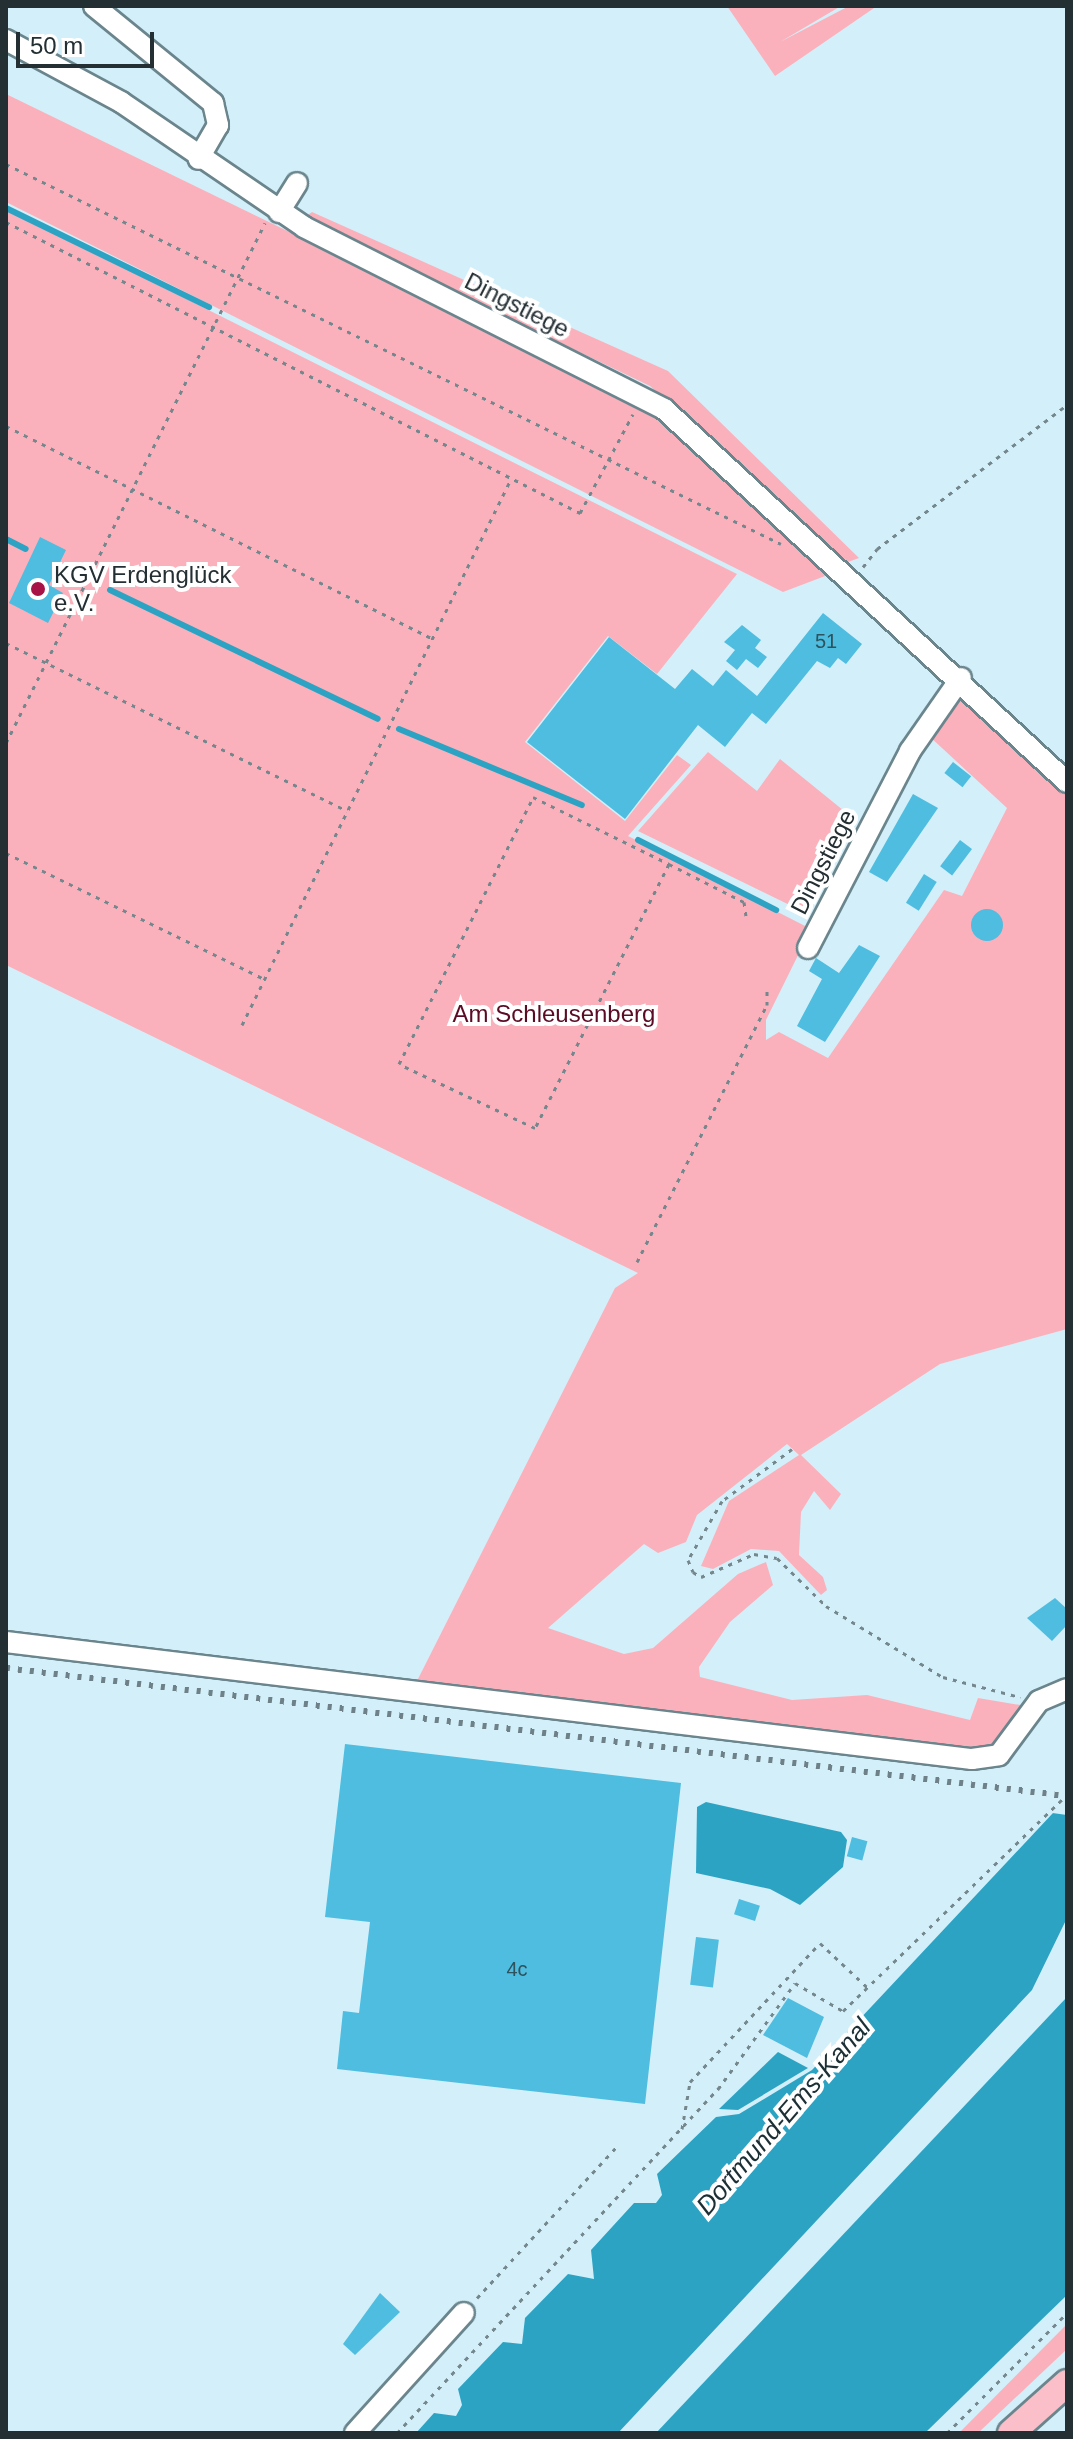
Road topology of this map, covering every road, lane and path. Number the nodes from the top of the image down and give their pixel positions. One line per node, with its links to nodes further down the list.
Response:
1 (94, 6): 3 (street)
2 (6, 40): 3 (street, Dingstiege)
3 (198, 159): 6 (street, Dingstiege)
4 (6, 164): 8 (path)
5 (297, 183): 6 (street)
6 (275, 210): 8 (path); 10 (street, Dingstiege)
7 (6, 222): 9 (path)
8 (239, 276): 9 (path); 13 (path)
9 (213, 327): 14 (path); 15 (path)
10 (641, 396): 13 (path); 16 (street, Dingstiege)
11 (1067, 405): 17 (path)
12 (6, 426): 15 (path)
13 (611, 463): 14 (path); 16 (path)
14 (511, 479): 18 (path)
15 (132, 489): 18 (path); 20 (path)
16 (812, 542): 17 (street, Dingstiege)
17 (854, 580): 21 (street, Dingstiege)
18 (433, 638): 24 (path)
19 (6, 643): 20 (path)
20 (46, 663): 22 (path); 24 (path)
21 (961, 678): 23 (street, Dingstiege); 28 (street, Dingstiege)
22 (6, 743)
23 (1067, 782)
24 (347, 811): 29 (path)
25 (6, 853): 29 (path)
26 (669, 864): 26 (path); 27 (path)
27 (746, 916)
28 (808, 948)
29 (264, 979): 31 (path)
30 (767, 988): 32 (path)
31 (242, 1025)
32 (637, 1262)
33 (792, 1449): 36 (path)
34 (6, 1642): 36 (street)
35 (1067, 1689): 36 (street)
36 (1039, 1701)
37 (1067, 1795): 38 (path)
38 (868, 1988): 39 (path); 39 (path)
39 (682, 2129): 45 (path)
40 (619, 2144): 41 (path)
41 (464, 2313): 44 (street)
42 (1067, 2313): 46 (path)
43 (1067, 2383): 47 (main road)
44 (355, 2433)
45 (397, 2433)
46 (947, 2433)
47 (1011, 2433)

